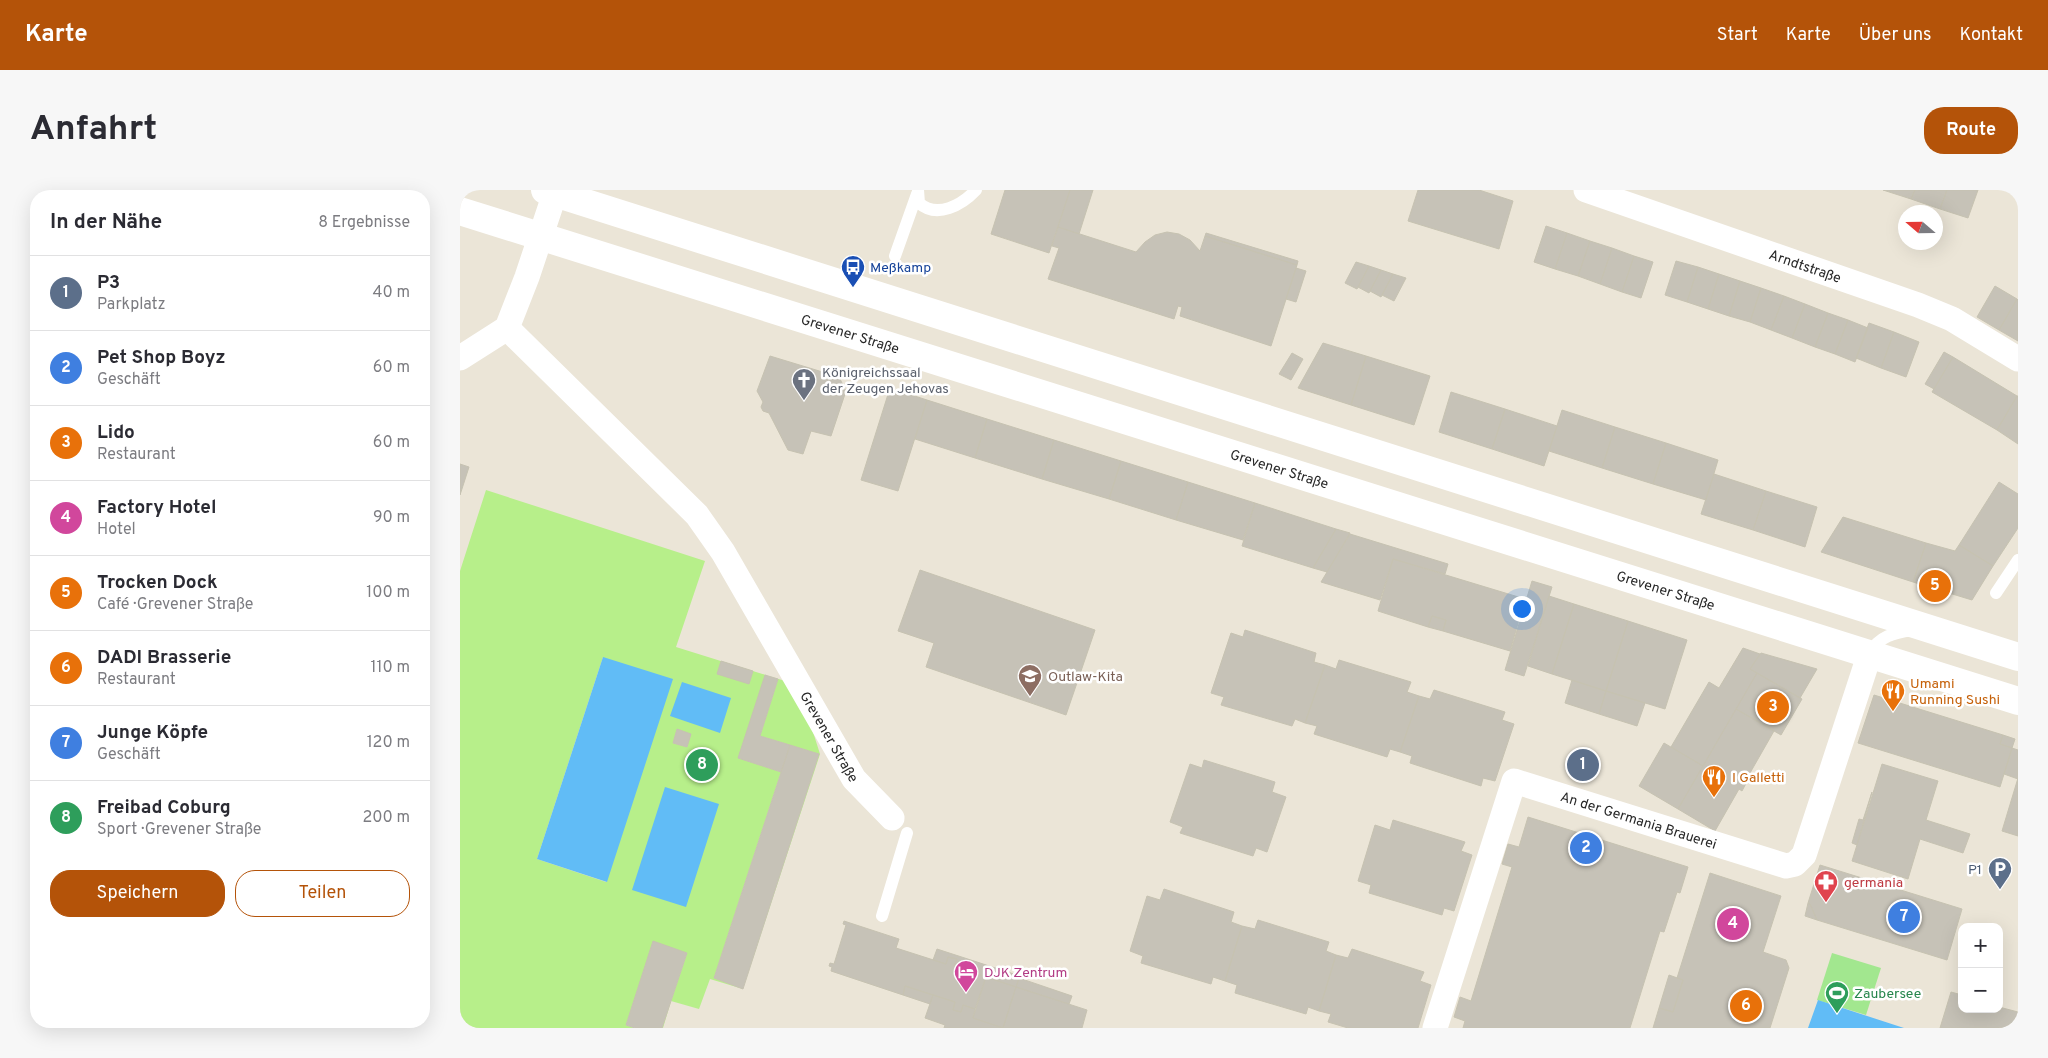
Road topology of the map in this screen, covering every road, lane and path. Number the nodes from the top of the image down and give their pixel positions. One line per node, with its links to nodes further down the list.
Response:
1 (976, 190): 4 (lane)
2 (1586, 190): 10 (street, Arndtstraße)
3 (552, 191): 6 (street); 13 (main road)
4 (917, 192): 7 (lane)
5 (460, 211): 6 (main road, Grevener Straße)
6 (541, 236): 8 (street); 14 (main road, Grevener Straße)
7 (895, 256)
8 (507, 328): 9 (street); 17 (street, Grevener Straße)
9 (460, 358)
10 (2018, 359)
11 (2018, 560): 12 (lane)
12 (1996, 594)
13 (1927, 627): 14 (lane); 15 (main road)
14 (1870, 653): 16 (main road, Grevener Straße); 19 (street, An der Germania Brauerei)
15 (2018, 656)
16 (2018, 701)
17 (900, 825): 18 (lane)
18 (882, 916)
19 (1435, 1028)

